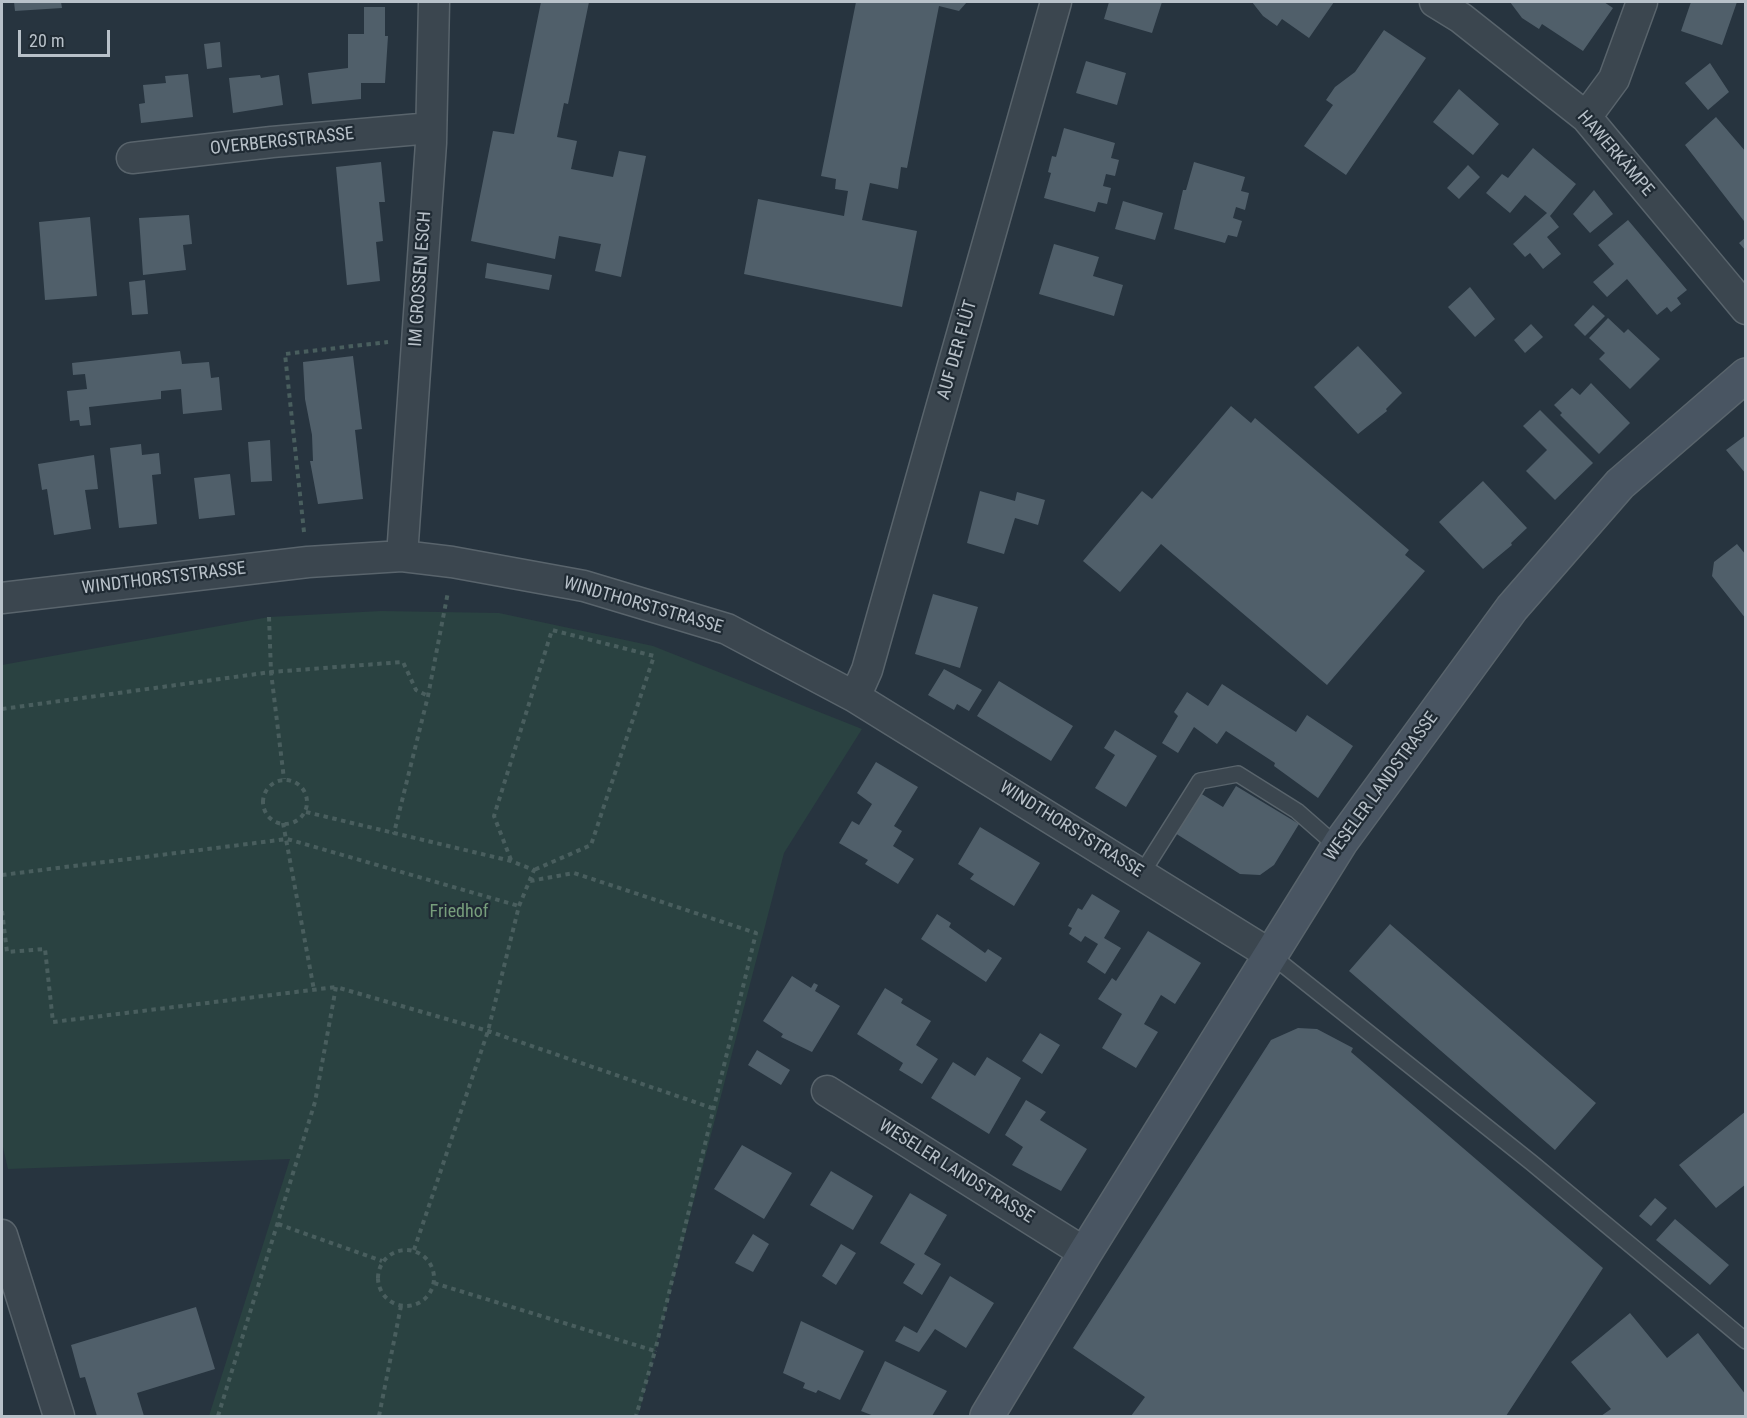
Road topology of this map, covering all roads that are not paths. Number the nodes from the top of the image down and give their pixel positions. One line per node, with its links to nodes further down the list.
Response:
1 (434, 2): 6 (street, IM GROSSEN ESCH)
2 (1056, 2): 12 (street, AUF DER FLÜT)
3 (1435, 2): 5 (street, HAWERKÄMPE)
4 (1642, 2): 5 (street)
5 (1586, 117): 8 (street, HAWERKÄMPE)
6 (431, 128): 7 (street, OVERBERGSTRASSE); 10 (street, IM GROSSEN ESCH)
7 (132, 158)
8 (1746, 309)
9 (1746, 375): 13 (street, WESELER LANDSTRASSE)
10 (402, 556): 11 (street, WINDTHORSTSTRASSE); 12 (street, WINDTHORSTSTRASSE)
11 (2, 598)
12 (855, 697): 14 (street, WINDTHORSTSTRASSE)
13 (1338, 847): 14 (lane); 15 (street, WESELER LANDSTRASSE)
14 (1142, 873): 15 (street, WINDTHORSTSTRASSE)
15 (1271, 955): 18 (street, WESELER LANDSTRASSE); 19 (lane)
16 (827, 1091): 18 (street, WESELER LANDSTRASSE)
17 (3, 1242): 20 (street)
18 (1086, 1252): 21 (street, WESELER LANDSTRASSE)
19 (1746, 1341)
20 (59, 1416)
21 (987, 1416)

